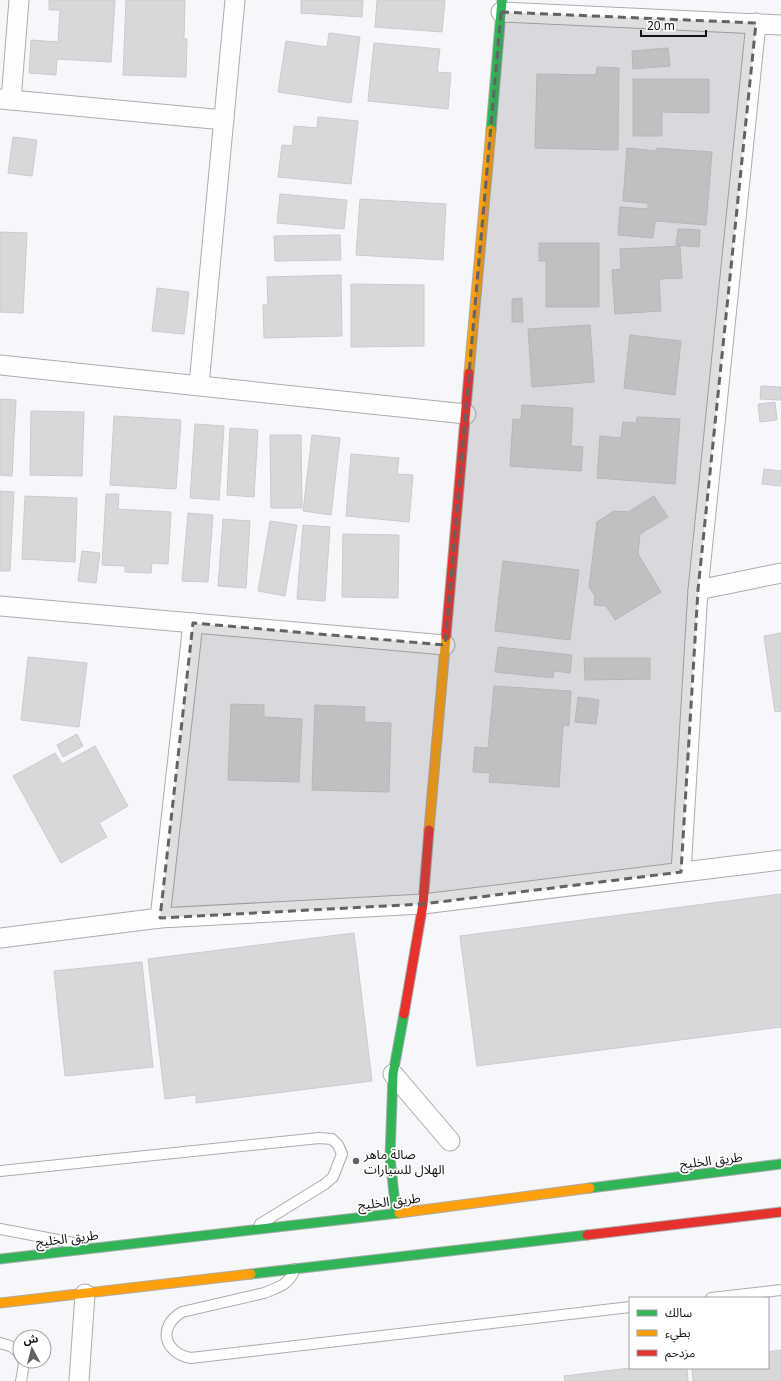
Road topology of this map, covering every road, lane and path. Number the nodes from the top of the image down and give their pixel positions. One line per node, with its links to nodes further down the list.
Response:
1 (20, 0): 6 (street)
2 (235, 0): 7 (street)
3 (501, 6): 4 (street); 10 (main road)
4 (756, 23): 5 (street); 12 (street)
5 (781, 24)
6 (5, 100): 7 (street)
7 (224, 120): 9 (street)
8 (0, 364): 9 (street)
9 (199, 385): 10 (street)
10 (466, 414): 15 (main road)
11 (781, 573): 12 (street)
12 (698, 590): 17 (street)
13 (0, 606): 14 (street)
14 (193, 623): 15 (street); 19 (street)
15 (445, 645): 18 (main road)
16 (781, 860): 17 (street)
17 (681, 872): 18 (street)
18 (423, 904): 19 (street); 21 (main road)
19 (160, 918): 20 (street)
20 (0, 938)
21 (393, 1074): 22 (street); 26 (main road)
22 (450, 1142)
23 (781, 1164): 26 (main road, طريق الخليج)
24 (0, 1171): 28 (lane)
25 (781, 1212): 31 (main road)
26 (396, 1213): 28 (main road, طريق الخليج)
27 (0, 1229): 29 (lane)
28 (250, 1230): 29 (main road, طريق الخليج)
29 (99, 1248): 30 (main road, طريق الخليج)
30 (0, 1259)
31 (295, 1269): 33 (main road); 36 (lane)
32 (781, 1290): 34 (lane)
33 (85, 1294): 35 (main road); 41 (street)
34 (720, 1297)
35 (0, 1303)
36 (629, 1307)
37 (0, 1343): 38 (lane)
38 (12, 1347)
39 (23, 1369): 40 (lane)
40 (21, 1381)
41 (79, 1381)

